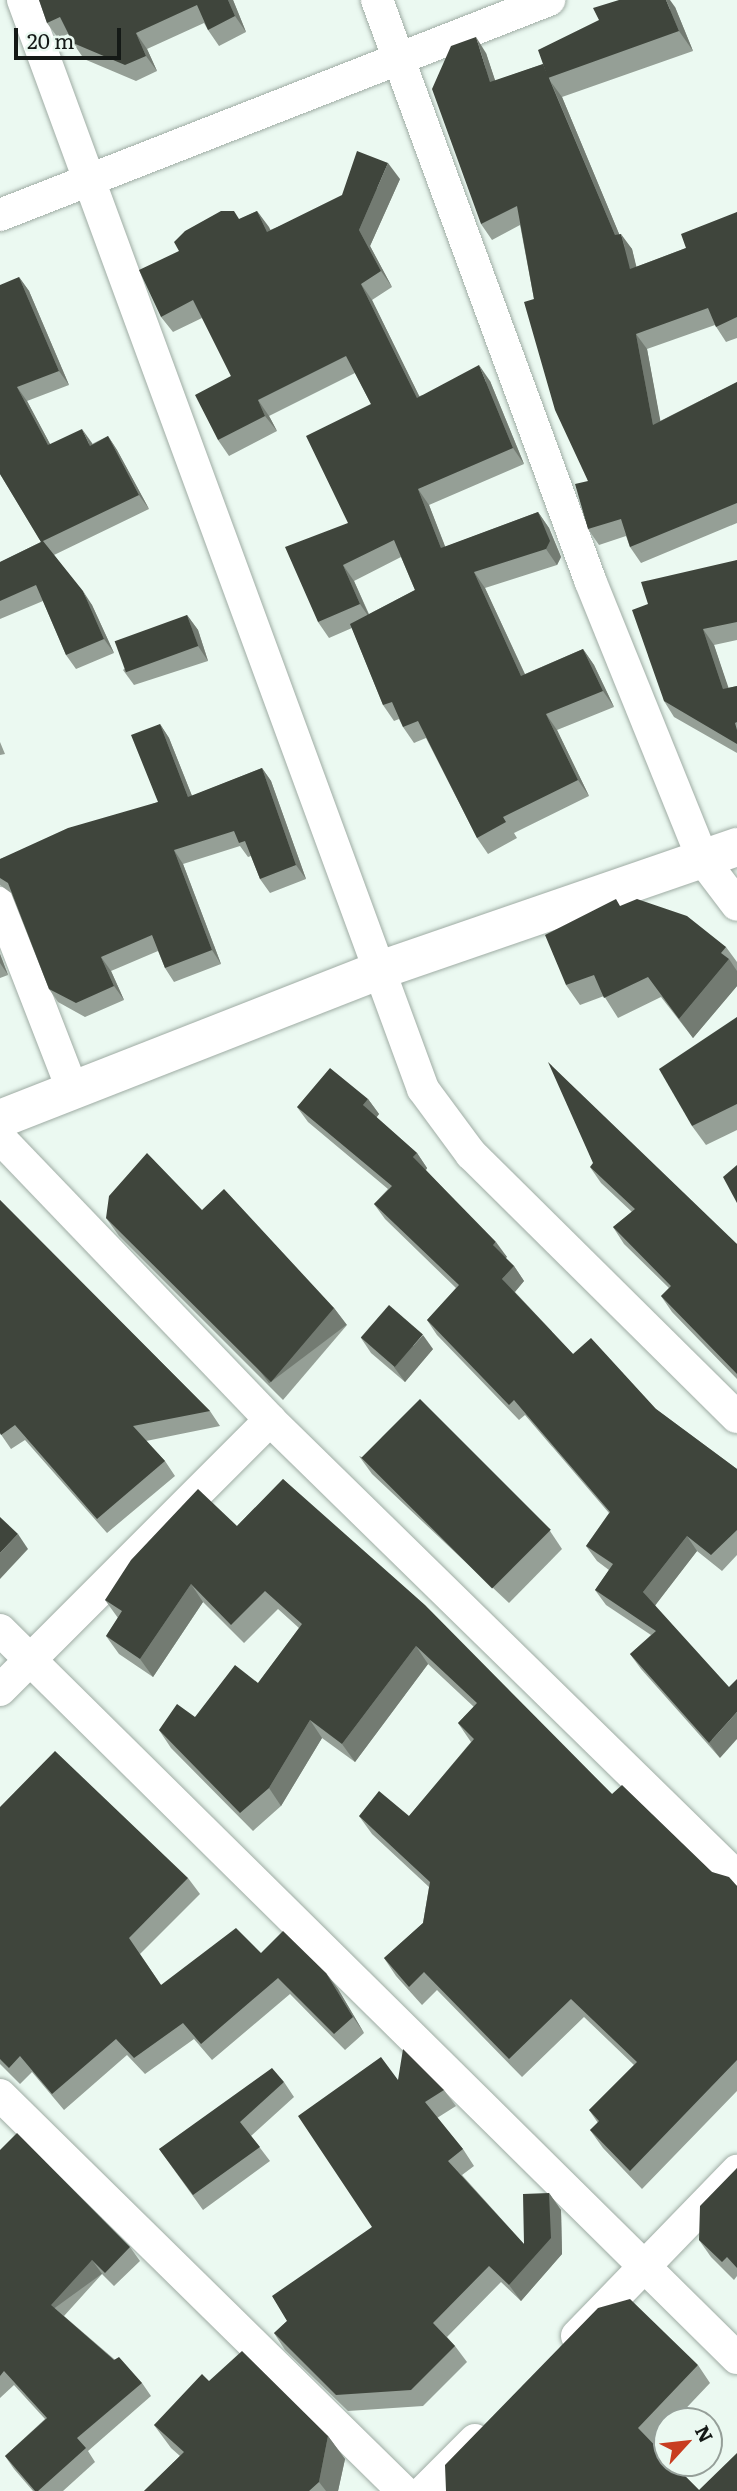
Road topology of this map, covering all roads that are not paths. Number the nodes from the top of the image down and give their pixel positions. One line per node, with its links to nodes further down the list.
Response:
1 (23, 0): 5 (street)
2 (377, 0): 4 (street)
3 (549, 0): 4 (street)
4 (399, 61): 5 (street); 7 (street)
5 (92, 182): 6 (street); 10 (street)
6 (0, 215)
7 (720, 854): 9 (street); 10 (street)
8 (0, 903): 11 (street)
9 (737, 905)
10 (376, 971): 11 (street); 14 (street)
11 (73, 1091): 12 (street)
12 (0, 1119)
13 (0, 1139): 15 (street)
14 (737, 1417)
15 (270, 1420): 17 (street); 19 (street)
16 (0, 1630): 17 (street)
17 (30, 1660): 18 (street); 22 (street)
18 (0, 1690)
19 (737, 1877)
20 (0, 2095): 26 (street)
21 (737, 2171): 22 (street)
22 (646, 2267): 23 (street); 24 (street)
23 (559, 2354)
24 (737, 2358)
25 (501, 2413): 27 (street)
26 (403, 2491)
27 (424, 2491)

